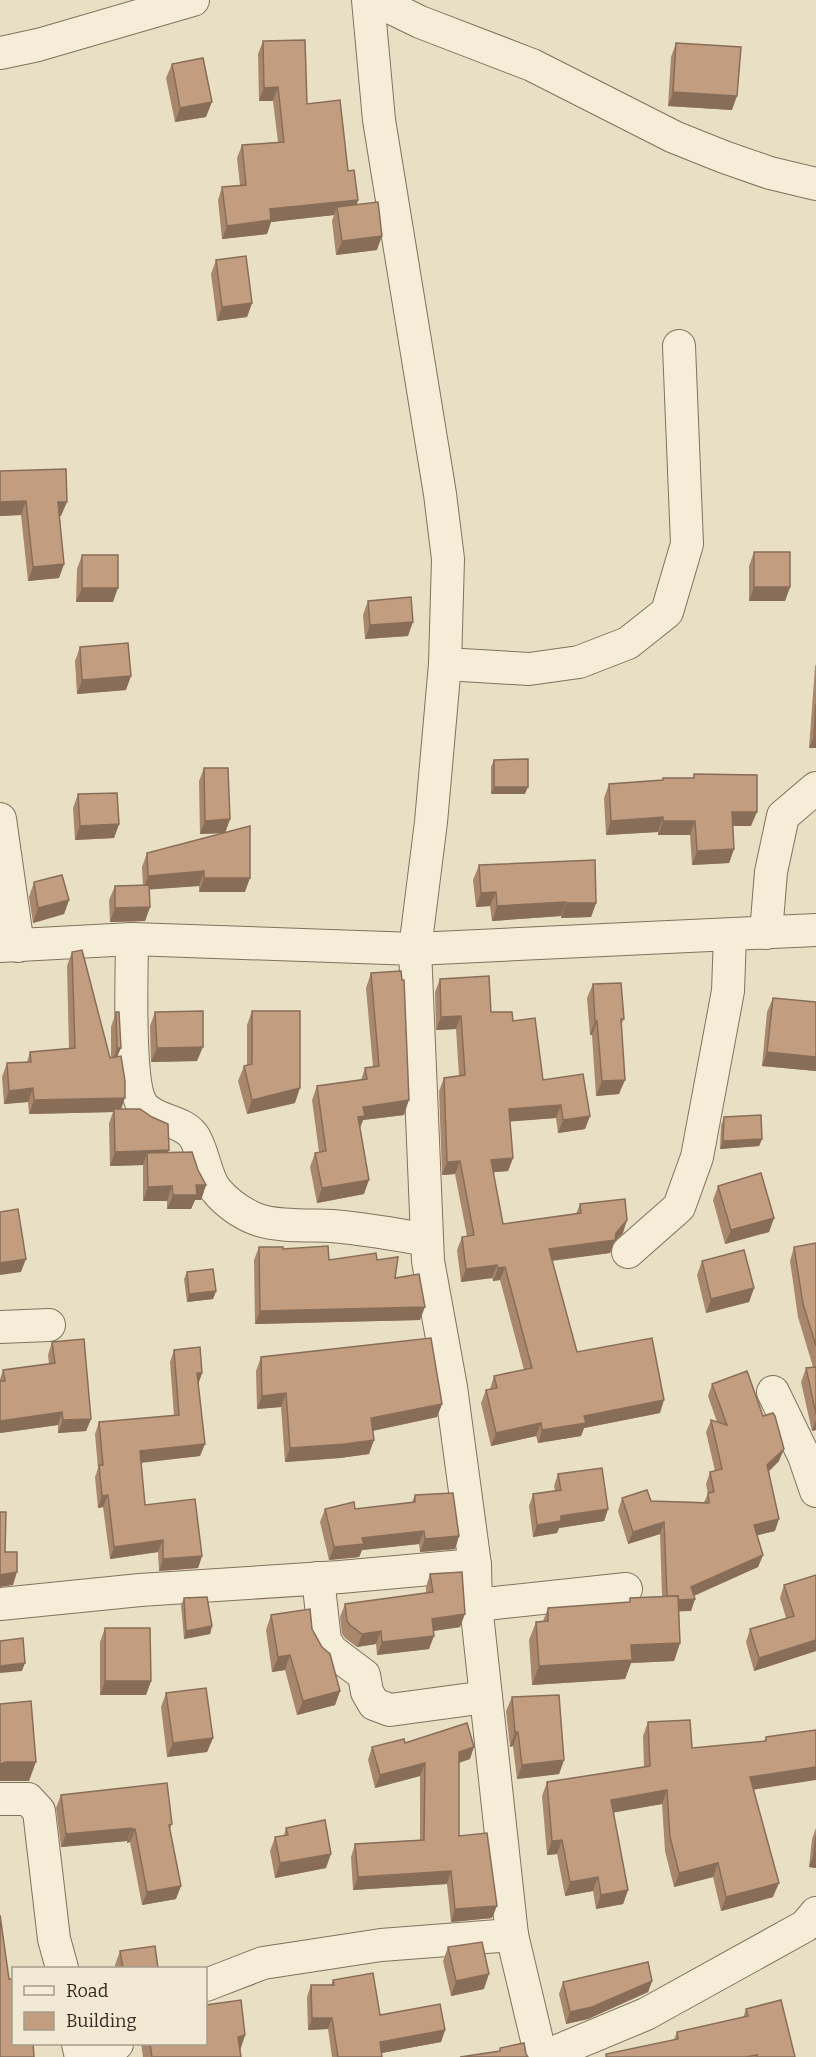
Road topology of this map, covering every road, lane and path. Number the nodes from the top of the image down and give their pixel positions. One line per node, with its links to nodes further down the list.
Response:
1 (193, 0): 4 (street)
2 (425, 0): 3 (street)
3 (378, 2): 5 (street); 7 (street)
4 (0, 53)
5 (816, 184)
6 (679, 346): 7 (street)
7 (445, 664): 15 (street)
8 (816, 788): 11 (street)
9 (0, 819): 14 (street)
10 (816, 930): 11 (street)
11 (766, 933): 12 (street)
12 (730, 935): 15 (street); 17 (street)
13 (132, 939): 14 (street); 15 (street); 16 (street)
14 (9, 946)
15 (415, 949): 16 (street)
16 (427, 1240): 22 (street)
17 (628, 1252)
18 (49, 1325): 19 (street)
19 (0, 1327)
20 (774, 1392): 21 (street)
21 (816, 1491)
22 (475, 1565): 23 (street); 26 (street)
23 (318, 1578): 25 (street); 27 (street)
24 (626, 1589): 26 (street)
25 (0, 1604)
26 (476, 1605): 27 (street)
27 (486, 1697): 30 (street)
28 (0, 1799): 31 (street)
29 (812, 1923): 35 (street)
30 (512, 1935): 32 (street); 35 (street)
31 (62, 1967)
32 (207, 1985)
33 (115, 2045): 34 (street)
34 (102, 2057)
35 (542, 2057)

